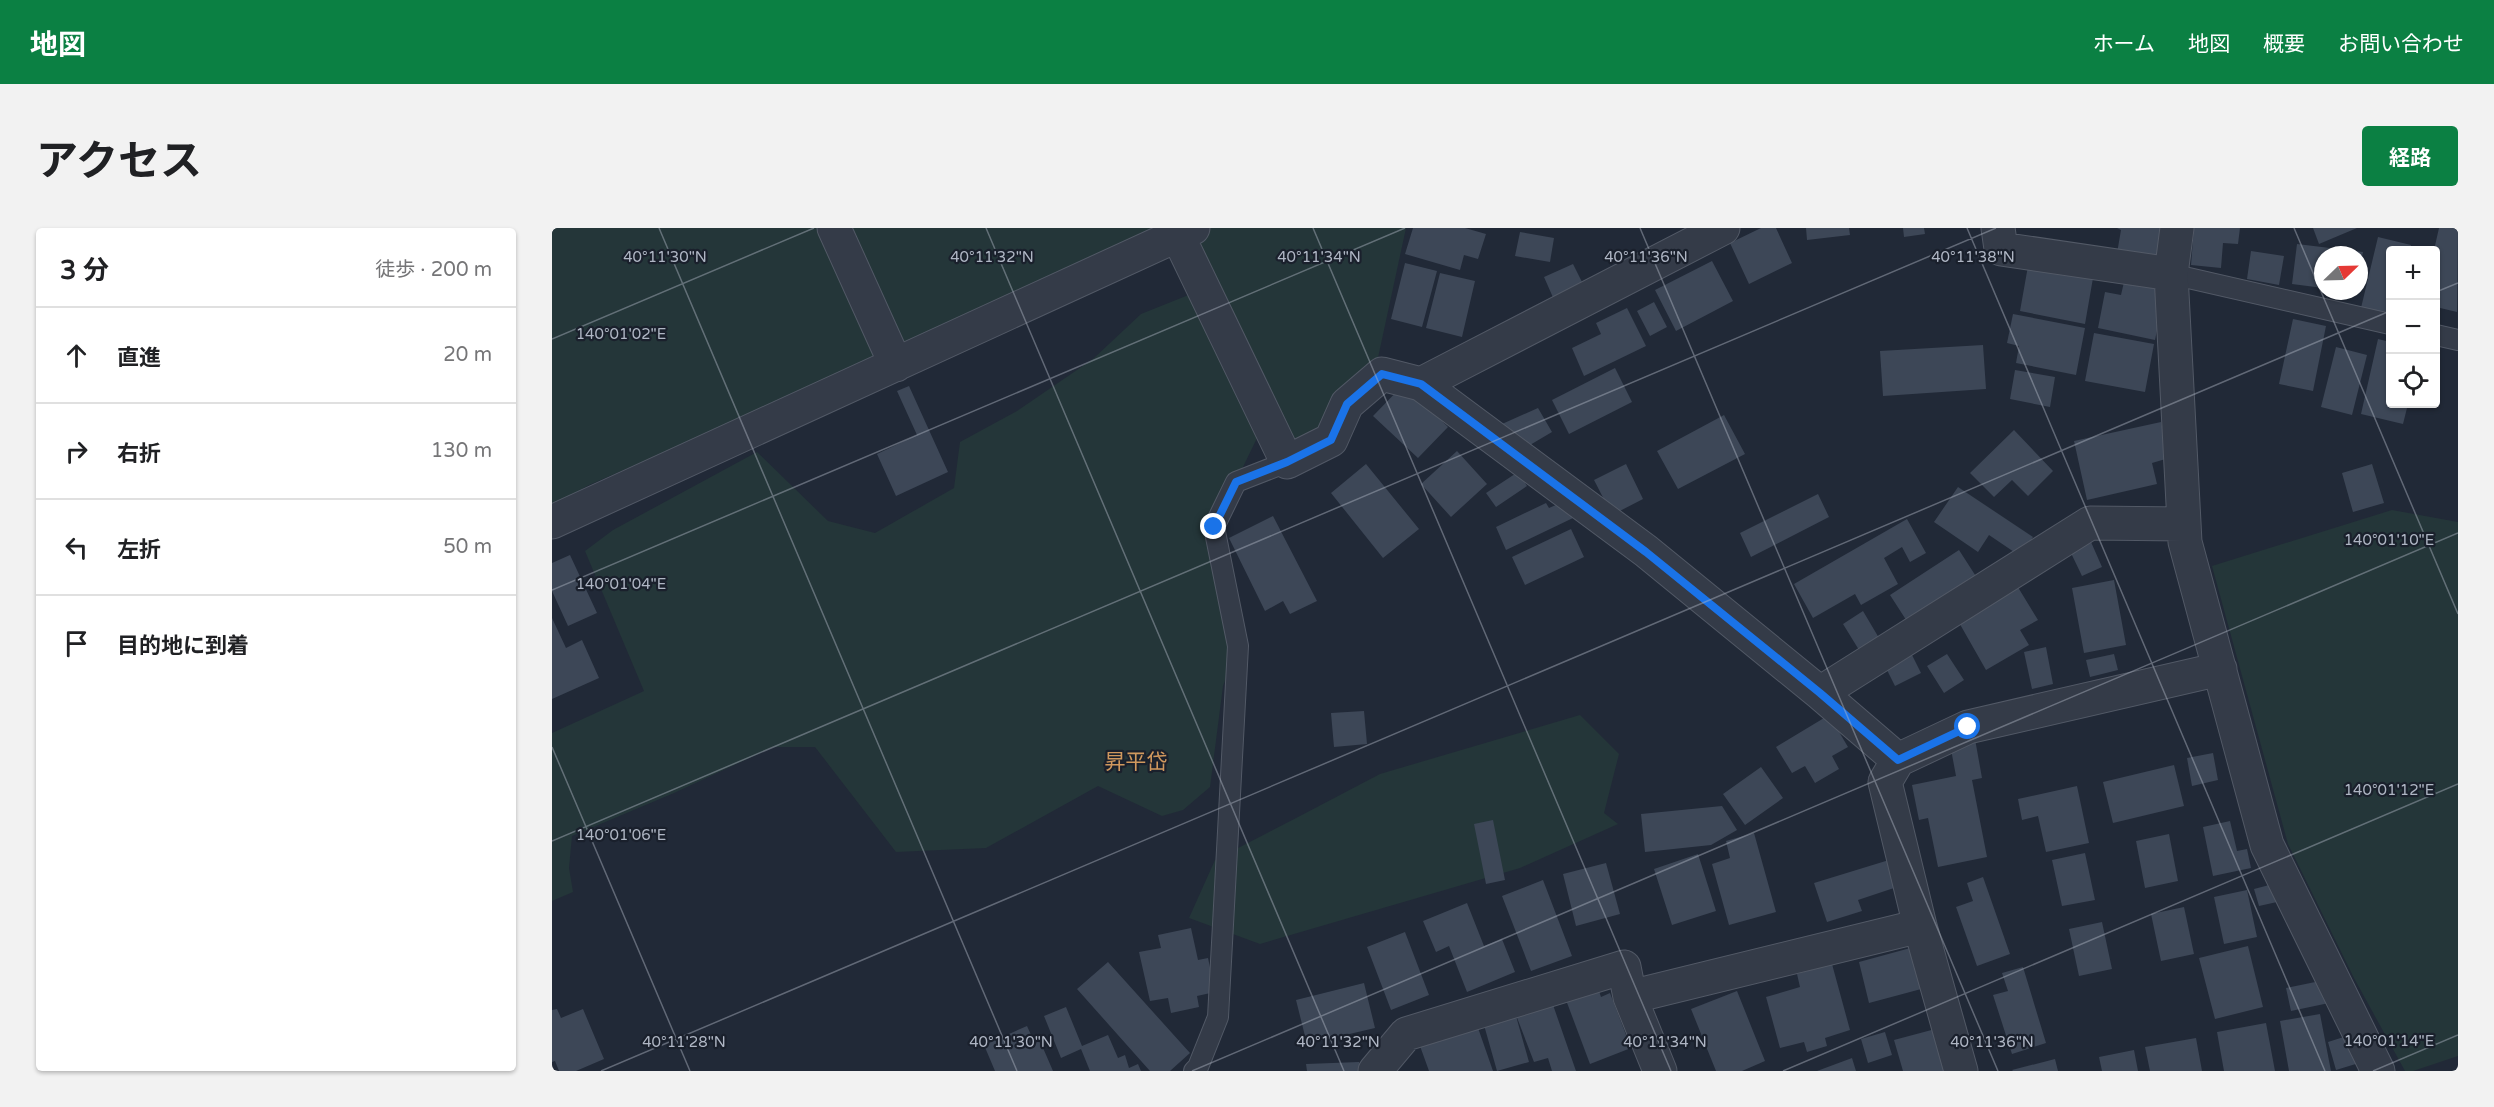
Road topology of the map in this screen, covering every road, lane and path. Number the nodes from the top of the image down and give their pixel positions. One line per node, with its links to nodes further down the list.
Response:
1 (834, 228): 10 (street)
2 (1723, 228): 11 (street)
3 (1998, 228): 6 (street)
4 (2177, 228): 6 (street)
5 (1186, 232): 10 (street); 12 (street)
6 (2171, 274): 7 (lane); 14 (street)
7 (2386, 323)
8 (2440, 336): 9 (lane)
9 (2458, 340)
10 (896, 365): 13 (street)
11 (1421, 384): 12 (street); 16 (street)
12 (1287, 462): 21 (lane)
13 (552, 522)
14 (2184, 524): 15 (street); 16 (street)
15 (2220, 669): 17 (street); 24 (street)
16 (1820, 693): 17 (street)
17 (1898, 760): 18 (street)
18 (1920, 926): 19 (street); 23 (street)
19 (1630, 998): 20 (street); 22 (street)
20 (1656, 1070)
21 (1194, 1071)
22 (1375, 1071)
23 (1961, 1071)
24 (2378, 1071)

